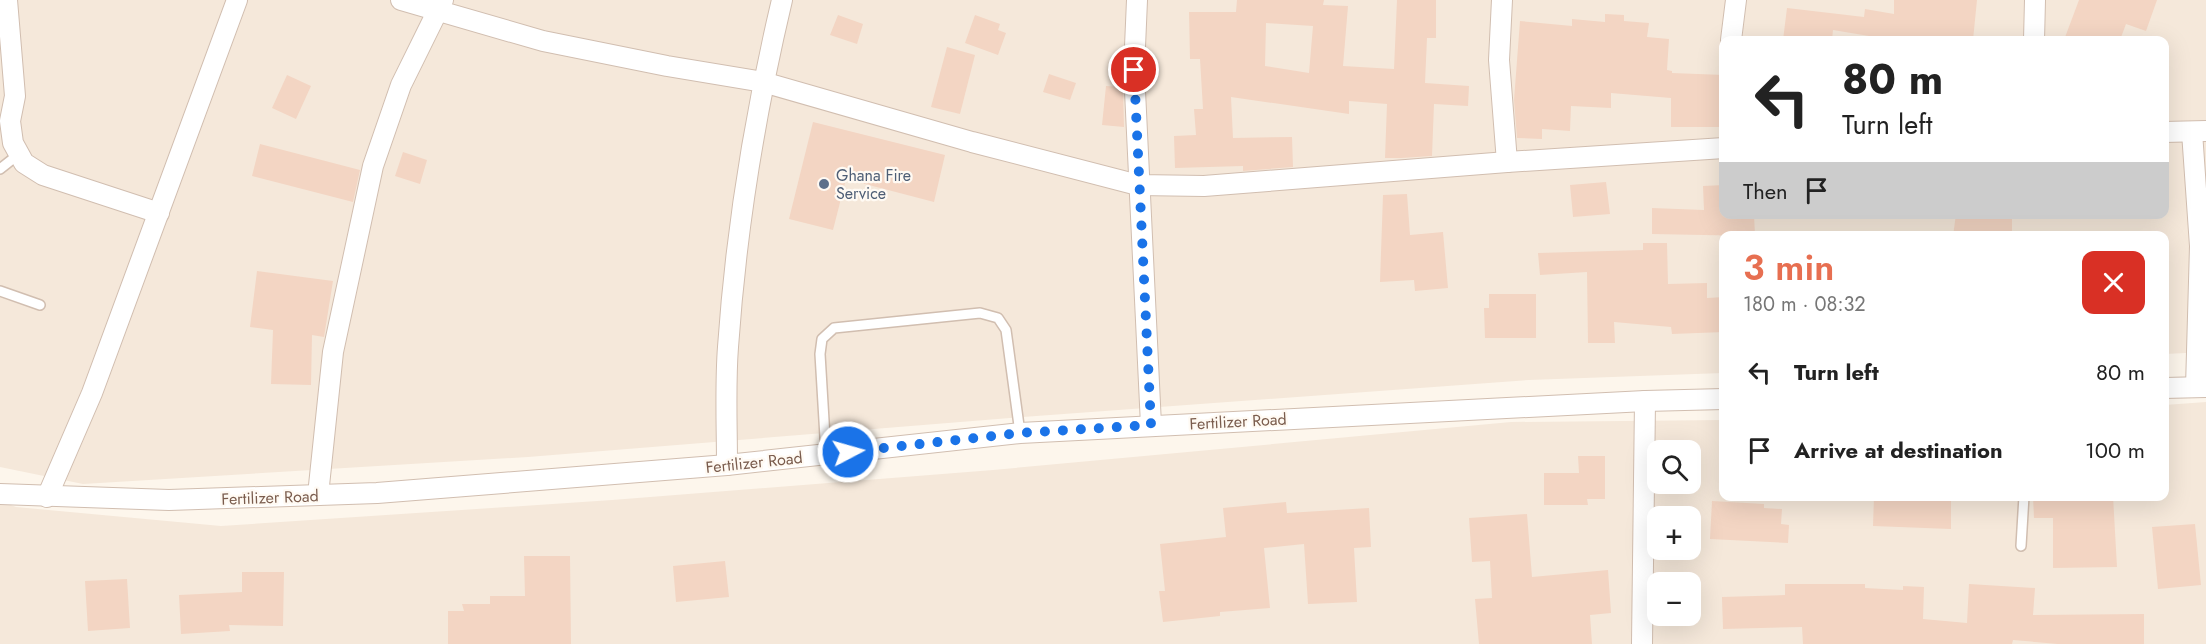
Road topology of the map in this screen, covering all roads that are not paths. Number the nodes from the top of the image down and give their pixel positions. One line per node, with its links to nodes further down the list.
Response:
1 (7, 0): 16 (street)
2 (237, 0): 20 (street)
3 (401, 0): 9 (street)
4 (783, 0): 12 (street)
5 (1137, 0): 19 (street)
6 (1502, 0): 17 (street)
7 (1736, 0): 10 (street)
8 (2035, 0): 11 (street)
9 (441, 5): 12 (street); 31 (street)
10 (1732, 36)
11 (2034, 36)
12 (763, 82): 19 (street); 30 (street)
13 (2199, 131): 14 (street); 23 (street)
14 (2169, 132)
15 (1719, 148): 17 (street)
16 (19, 153): 18 (lane); 20 (street)
17 (1507, 162): 19 (street)
18 (0, 169)
19 (1138, 185): 27 (street)
20 (159, 213): 33 (street)
21 (0, 291): 22 (lane)
22 (40, 305)
23 (2201, 387): 24 (street)
24 (2169, 388)
25 (1719, 399): 26 (street, Fertilizer Road)
26 (1645, 401): 27 (street, Fertilizer Road); 36 (street)
27 (1151, 425): 28 (street, Fertilizer Road)
28 (1020, 433): 29 (street, Fertilizer Road); 29 (lane)
29 (826, 454): 30 (street, Fertilizer Road)
30 (727, 465): 31 (street, Fertilizer Road)
31 (318, 495): 33 (street, Fertilizer Road)
32 (1, 497): 33 (street, Fertilizer Road)
33 (47, 497)
34 (2024, 501): 35 (lane)
35 (2021, 546)
36 (1642, 644)

